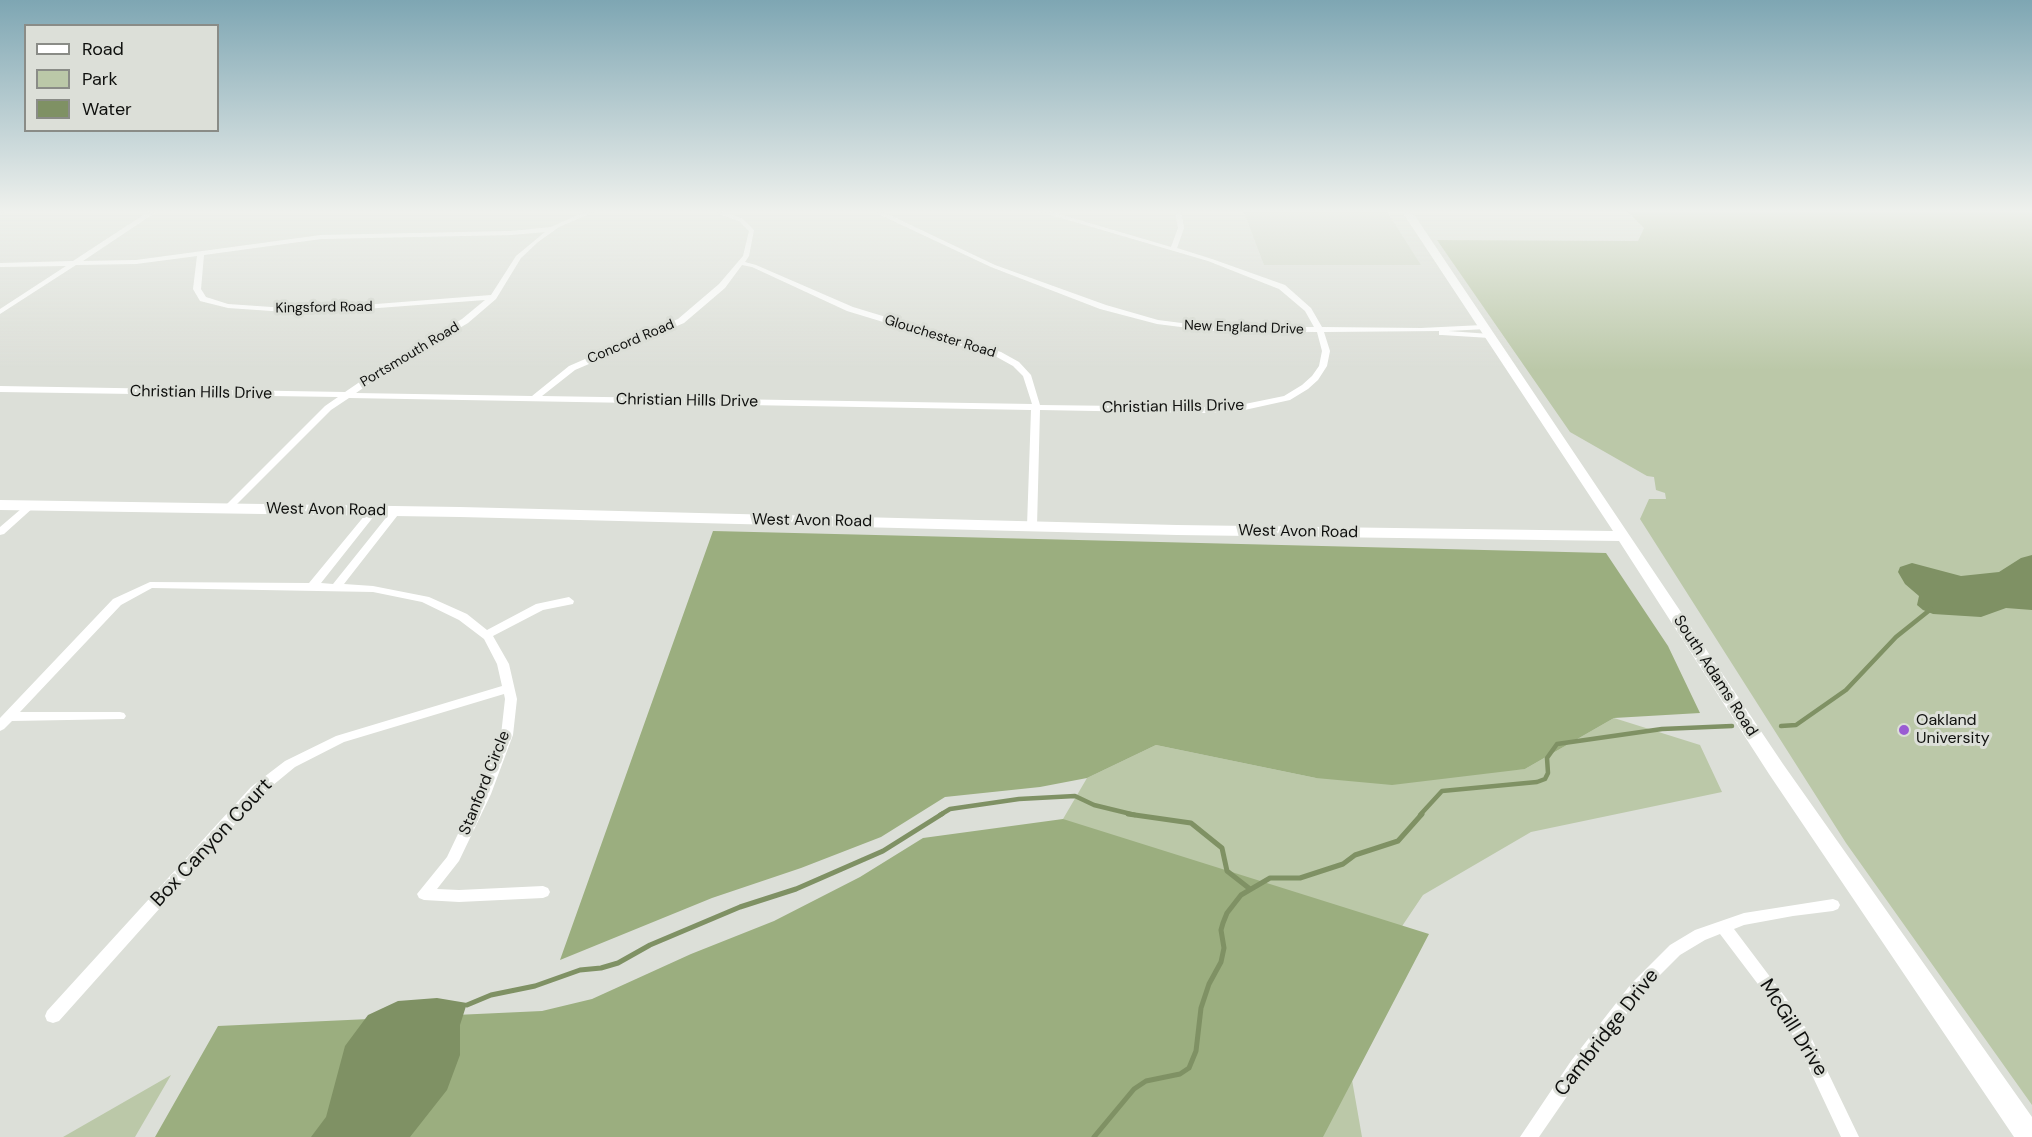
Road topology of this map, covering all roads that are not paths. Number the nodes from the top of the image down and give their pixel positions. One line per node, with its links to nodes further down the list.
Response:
1 (102, 263): 8 (street)
2 (200, 263): 10 (street, Kingsford Road)
3 (514, 263): 10 (street, Portsmouth Road)
4 (742, 263): 16 (street, Concord Road); 17 (street, Glouchester Road)
5 (986, 263): 12 (street, New England Drive)
6 (1218, 263): 12 (street)
7 (1441, 263): 13 (street, South Adams Road)
8 (72, 264): 9 (street); 11 (street)
9 (0, 265)
10 (493, 297): 15 (street, Portsmouth Road)
11 (0, 312)
12 (1320, 330): 13 (street, New England Drive); 17 (street, Christian Hills Drive)
13 (1486, 331): 25 (street, South Adams Road)
14 (0, 389): 15 (street, Christian Hills Drive)
15 (345, 396): 16 (street, Christian Hills Drive); 20 (street, Portsmouth Road)
16 (534, 398): 17 (street, Christian Hills Drive)
17 (1036, 408): 23 (street, Glouchester Road)
18 (0, 505): 19 (street, West Avon Road)
19 (31, 505): 20 (street, West Avon Road); 24 (street)
20 (227, 509): 21 (street, West Avon Road)
21 (373, 511): 22 (street, West Avon Road); 26 (street)
22 (396, 511): 23 (street, West Avon Road); 27 (street)
23 (1032, 526): 25 (street, West Avon Road)
24 (0, 532)
25 (1624, 536): 39 (street, South Adams Road)
26 (312, 587): 27 (street, Stanford Circle); 32 (street, Stanford Circle)
27 (336, 587): 29 (street, Stanford Circle)
28 (569, 601): 29 (street)
29 (486, 635): 30 (street, Stanford Circle)
30 (508, 688): 33 (street, Stanford Circle); 36 (street, Box Canyon Court)
31 (120, 716): 32 (street)
32 (4, 721)
33 (543, 892)
34 (1833, 905): 35 (street, Cambridge Drive)
35 (1723, 926): 37 (street, Cambridge Drive); 38 (street, McGill Drive)
36 (53, 1016)
37 (1529, 1137)
38 (1850, 1137)
39 (2030, 1137)

